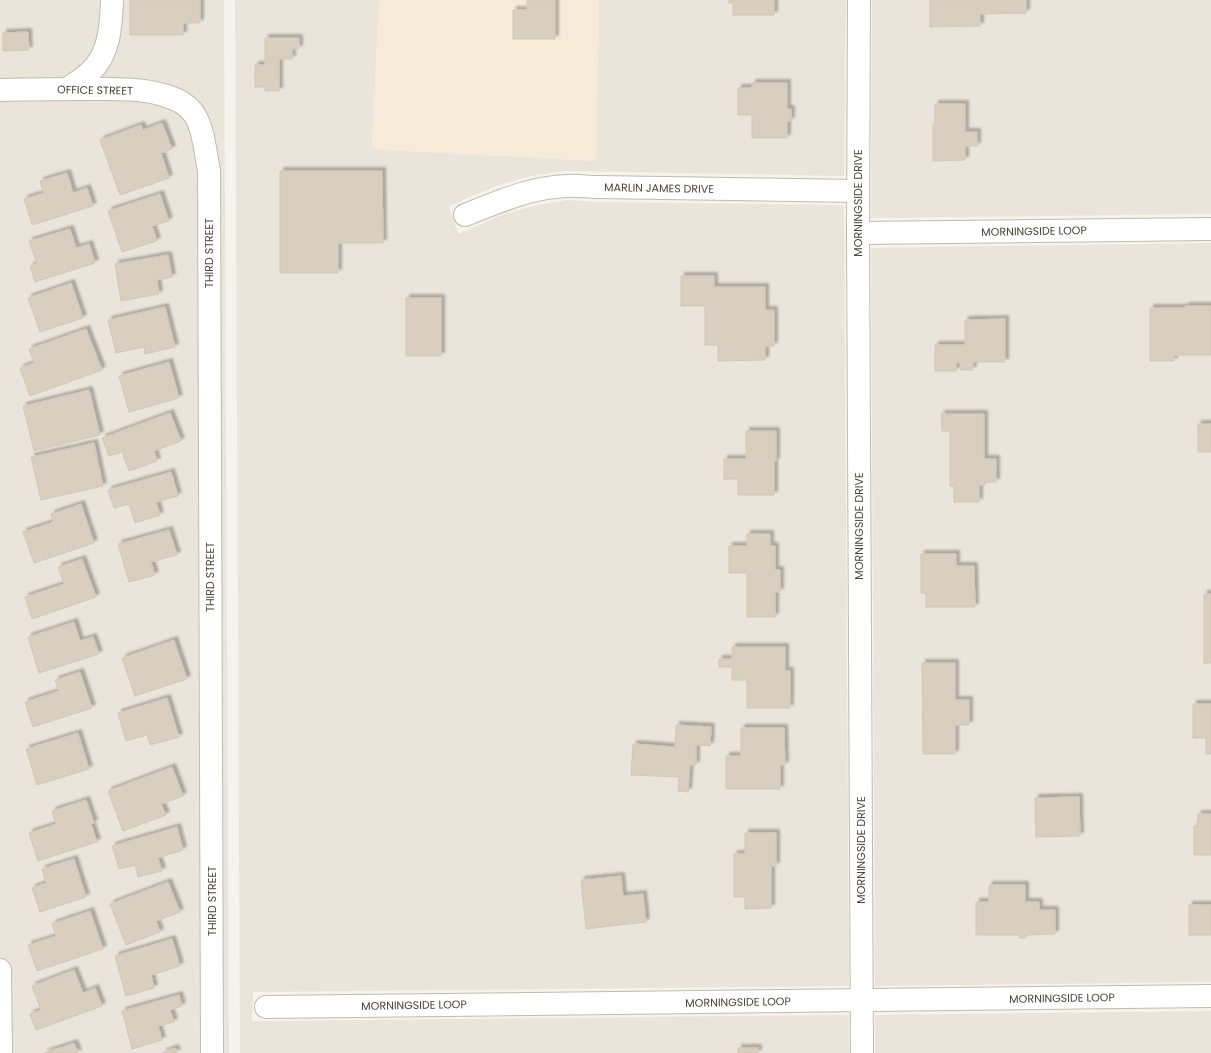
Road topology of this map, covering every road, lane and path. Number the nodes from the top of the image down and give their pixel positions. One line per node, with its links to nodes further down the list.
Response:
1 (112, 0): 3 (street)
2 (859, 0): 6 (street, MORNINGSIDE DRIVE)
3 (67, 89): 4 (street, OFFICE STREET); 5 (street, OFFICE STREET)
4 (0, 90)
5 (186, 106): 15 (street, THIRD STREET)
6 (858, 191): 7 (street, MARLIN JAMES DRIVE); 9 (street, MORNINGSIDE DRIVE)
7 (465, 215)
8 (1211, 229): 9 (street, MORNINGSIDE LOOP)
9 (858, 233): 12 (street, MORNINGSIDE DRIVE)
10 (0, 970): 14 (street)
11 (1211, 996): 12 (street, MORNINGSIDE LOOP)
12 (862, 1000): 13 (street, MORNINGSIDE LOOP); 16 (street, MORNINGSIDE DRIVE)
13 (266, 1007)
14 (1, 1053)
15 (212, 1053)
16 (862, 1053)

